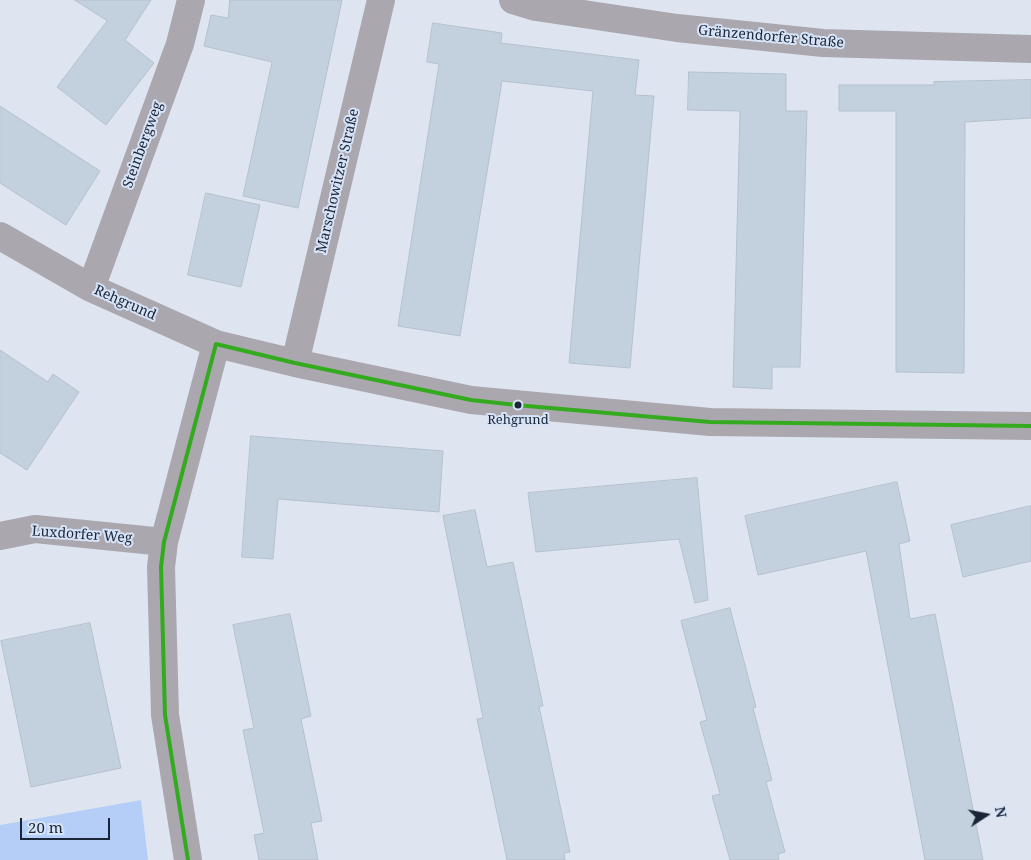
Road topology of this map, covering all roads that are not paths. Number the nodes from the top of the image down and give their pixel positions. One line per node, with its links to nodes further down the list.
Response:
1 (191, 0): 6 (street, Steinbergweg)
2 (381, 0): 8 (street, Marschowitzer Straße)
3 (513, 0): 4 (street, Gränzendorfer Straße)
4 (1031, 49)
5 (0, 236): 6 (street, Rehgrund)
6 (91, 288): 7 (street, Rehgrund)
7 (216, 344): 8 (street, Rehgrund); 11 (street)
8 (295, 362): 9 (street, Rehgrund)
9 (1031, 426)
10 (0, 536): 11 (street, Luxdorfer Weg)
11 (164, 542): 12 (street)
12 (188, 860)

